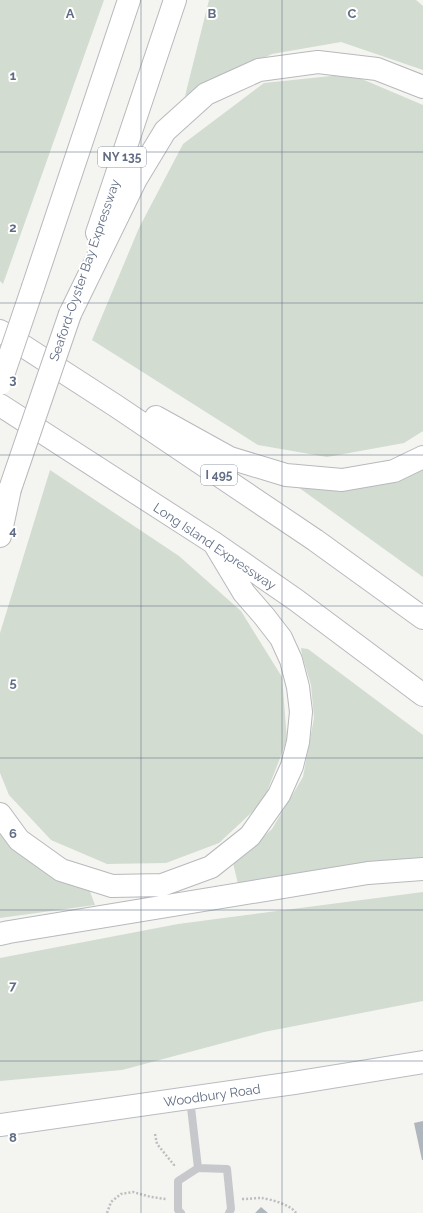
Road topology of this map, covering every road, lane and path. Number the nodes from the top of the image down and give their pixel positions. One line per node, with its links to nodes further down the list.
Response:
1 (129, 0): 6 (main road, NY 135, bridge)
2 (175, 0): 4 (main road, Seaford-Oyster Bay Expressway / NY 135)
3 (423, 87): 4 (main road)
4 (70, 314): 9 (main road, Seaford-Oyster Bay Expressway / NY 135, bridge)
5 (5, 334): 8 (main road); 13 (main road, I 495)
6 (0, 384)
7 (0, 405): 12 (main road, Long Island Expressway)
8 (423, 457)
9 (10, 489): 10 (main road, Seaford-Oyster Bay Expressway / NY 135); 11 (main road)
10 (0, 518)
11 (0, 536)
12 (214, 544): 14 (main road, Long Island Expressway); 15 (main road)
13 (423, 618)
14 (423, 695)
15 (0, 814)
16 (423, 868): 17 (main road)
17 (0, 934)
18 (423, 1062): 19 (main road, Woodbury Road)
19 (189, 1098): 20 (main road, Woodbury Road); 21 (lane)
20 (0, 1125)
21 (198, 1168): 23 (lane); 26 (lane)
22 (240, 1199): 27 (path)
23 (178, 1200): 24 (path); 25 (lane)
24 (107, 1213)
25 (181, 1213)
26 (229, 1213)
27 (296, 1213)

